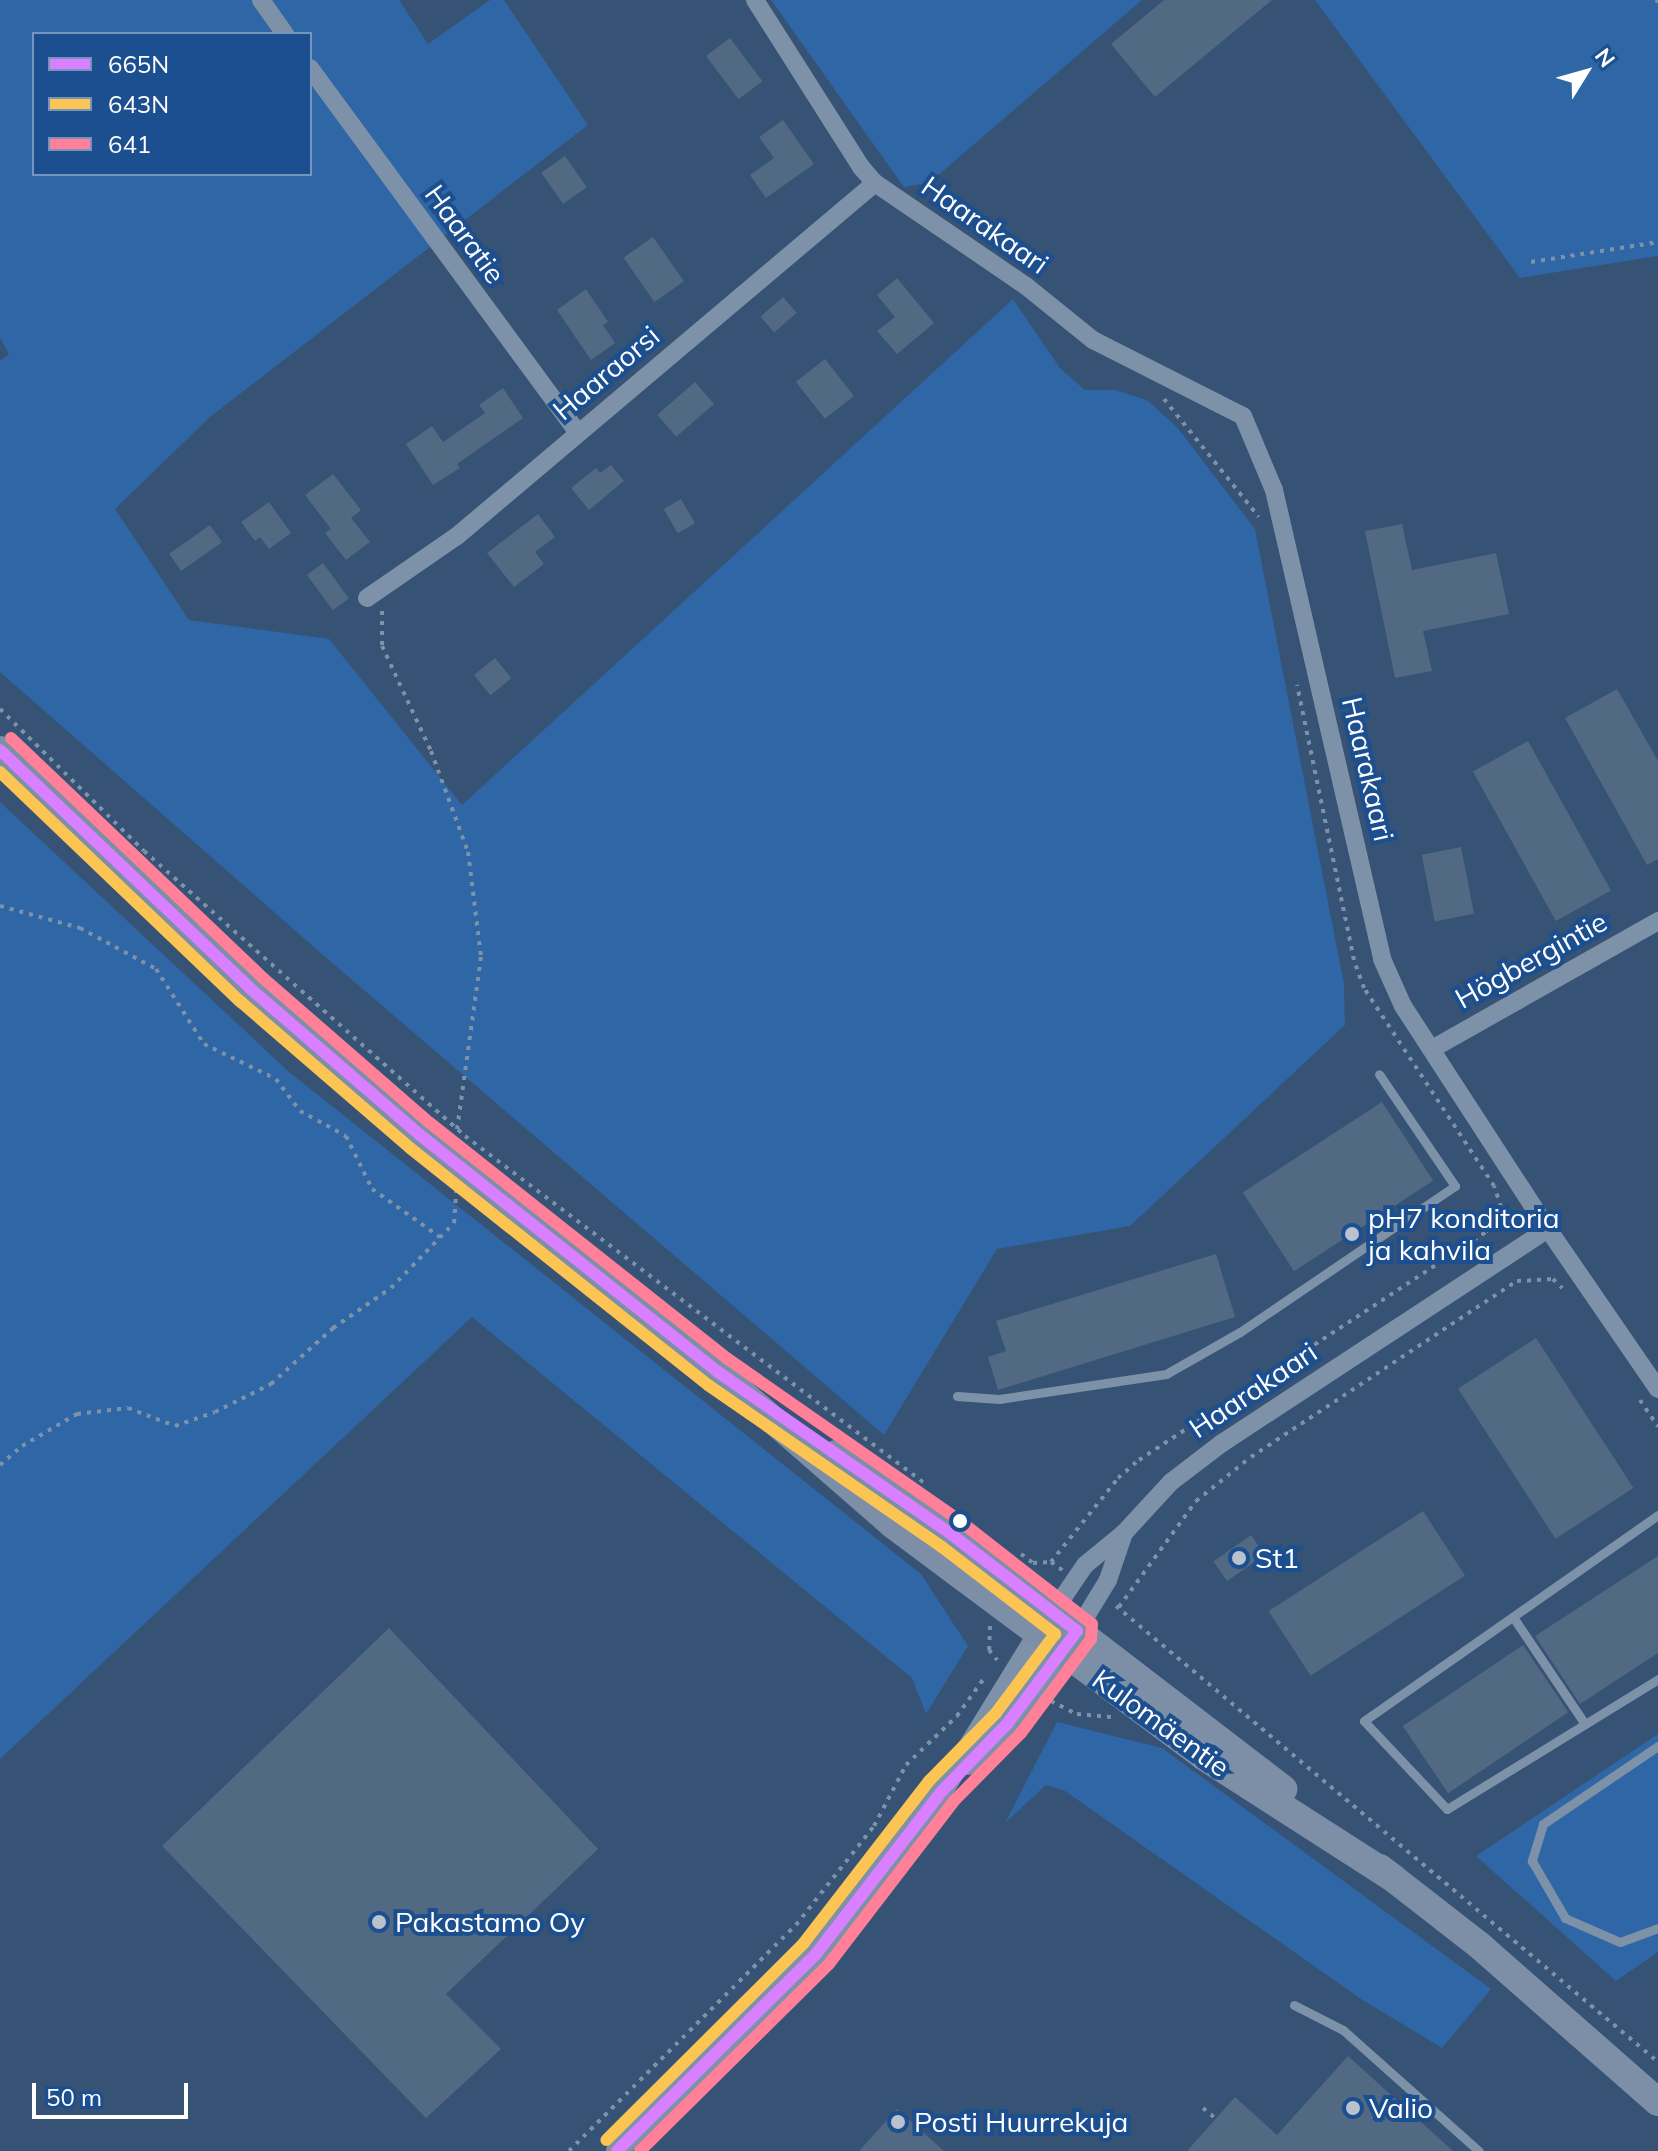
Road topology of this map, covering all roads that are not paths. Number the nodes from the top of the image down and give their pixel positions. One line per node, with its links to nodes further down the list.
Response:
1 (261, 0): 3 (street)
2 (755, 0): 5 (street, Haarakaari)
3 (284, 32)
4 (312, 71): 6 (street, Haaratie)
5 (875, 183): 6 (street, Haaraorsi); 10 (street, Haarakaari)
6 (577, 432): 7 (street, Haaraorsi)
7 (374, 594)
8 (0, 750): 18 (main road, Kulomäentie)
9 (1658, 921): 10 (street, Högbergintie)
10 (1432, 1049): 12 (street, Haarakaari)
11 (1379, 1074): 14 (lane)
12 (1548, 1229): 13 (street); 16 (street, Haarakaari)
13 (1658, 1389)
14 (957, 1396)
15 (1658, 1515): 17 (lane)
16 (1124, 1533): 18 (street, Haarakaari); 19 (street, Haarakaari)
17 (1513, 1617): 21 (lane); 21 (lane)
18 (1046, 1622): 19 (main road, Kulomäentie); 23 (street)
19 (1070, 1641): 23 (street); 26 (main road, Kulomäentie)
20 (1658, 1679): 21 (lane)
21 (1585, 1724)
22 (1658, 1746): 24 (lane)
23 (942, 1791): 27 (street)
24 (1658, 1928)
25 (1294, 2005): 28 (lane)
26 (1658, 2102)
27 (617, 2151)
28 (1479, 2151)

